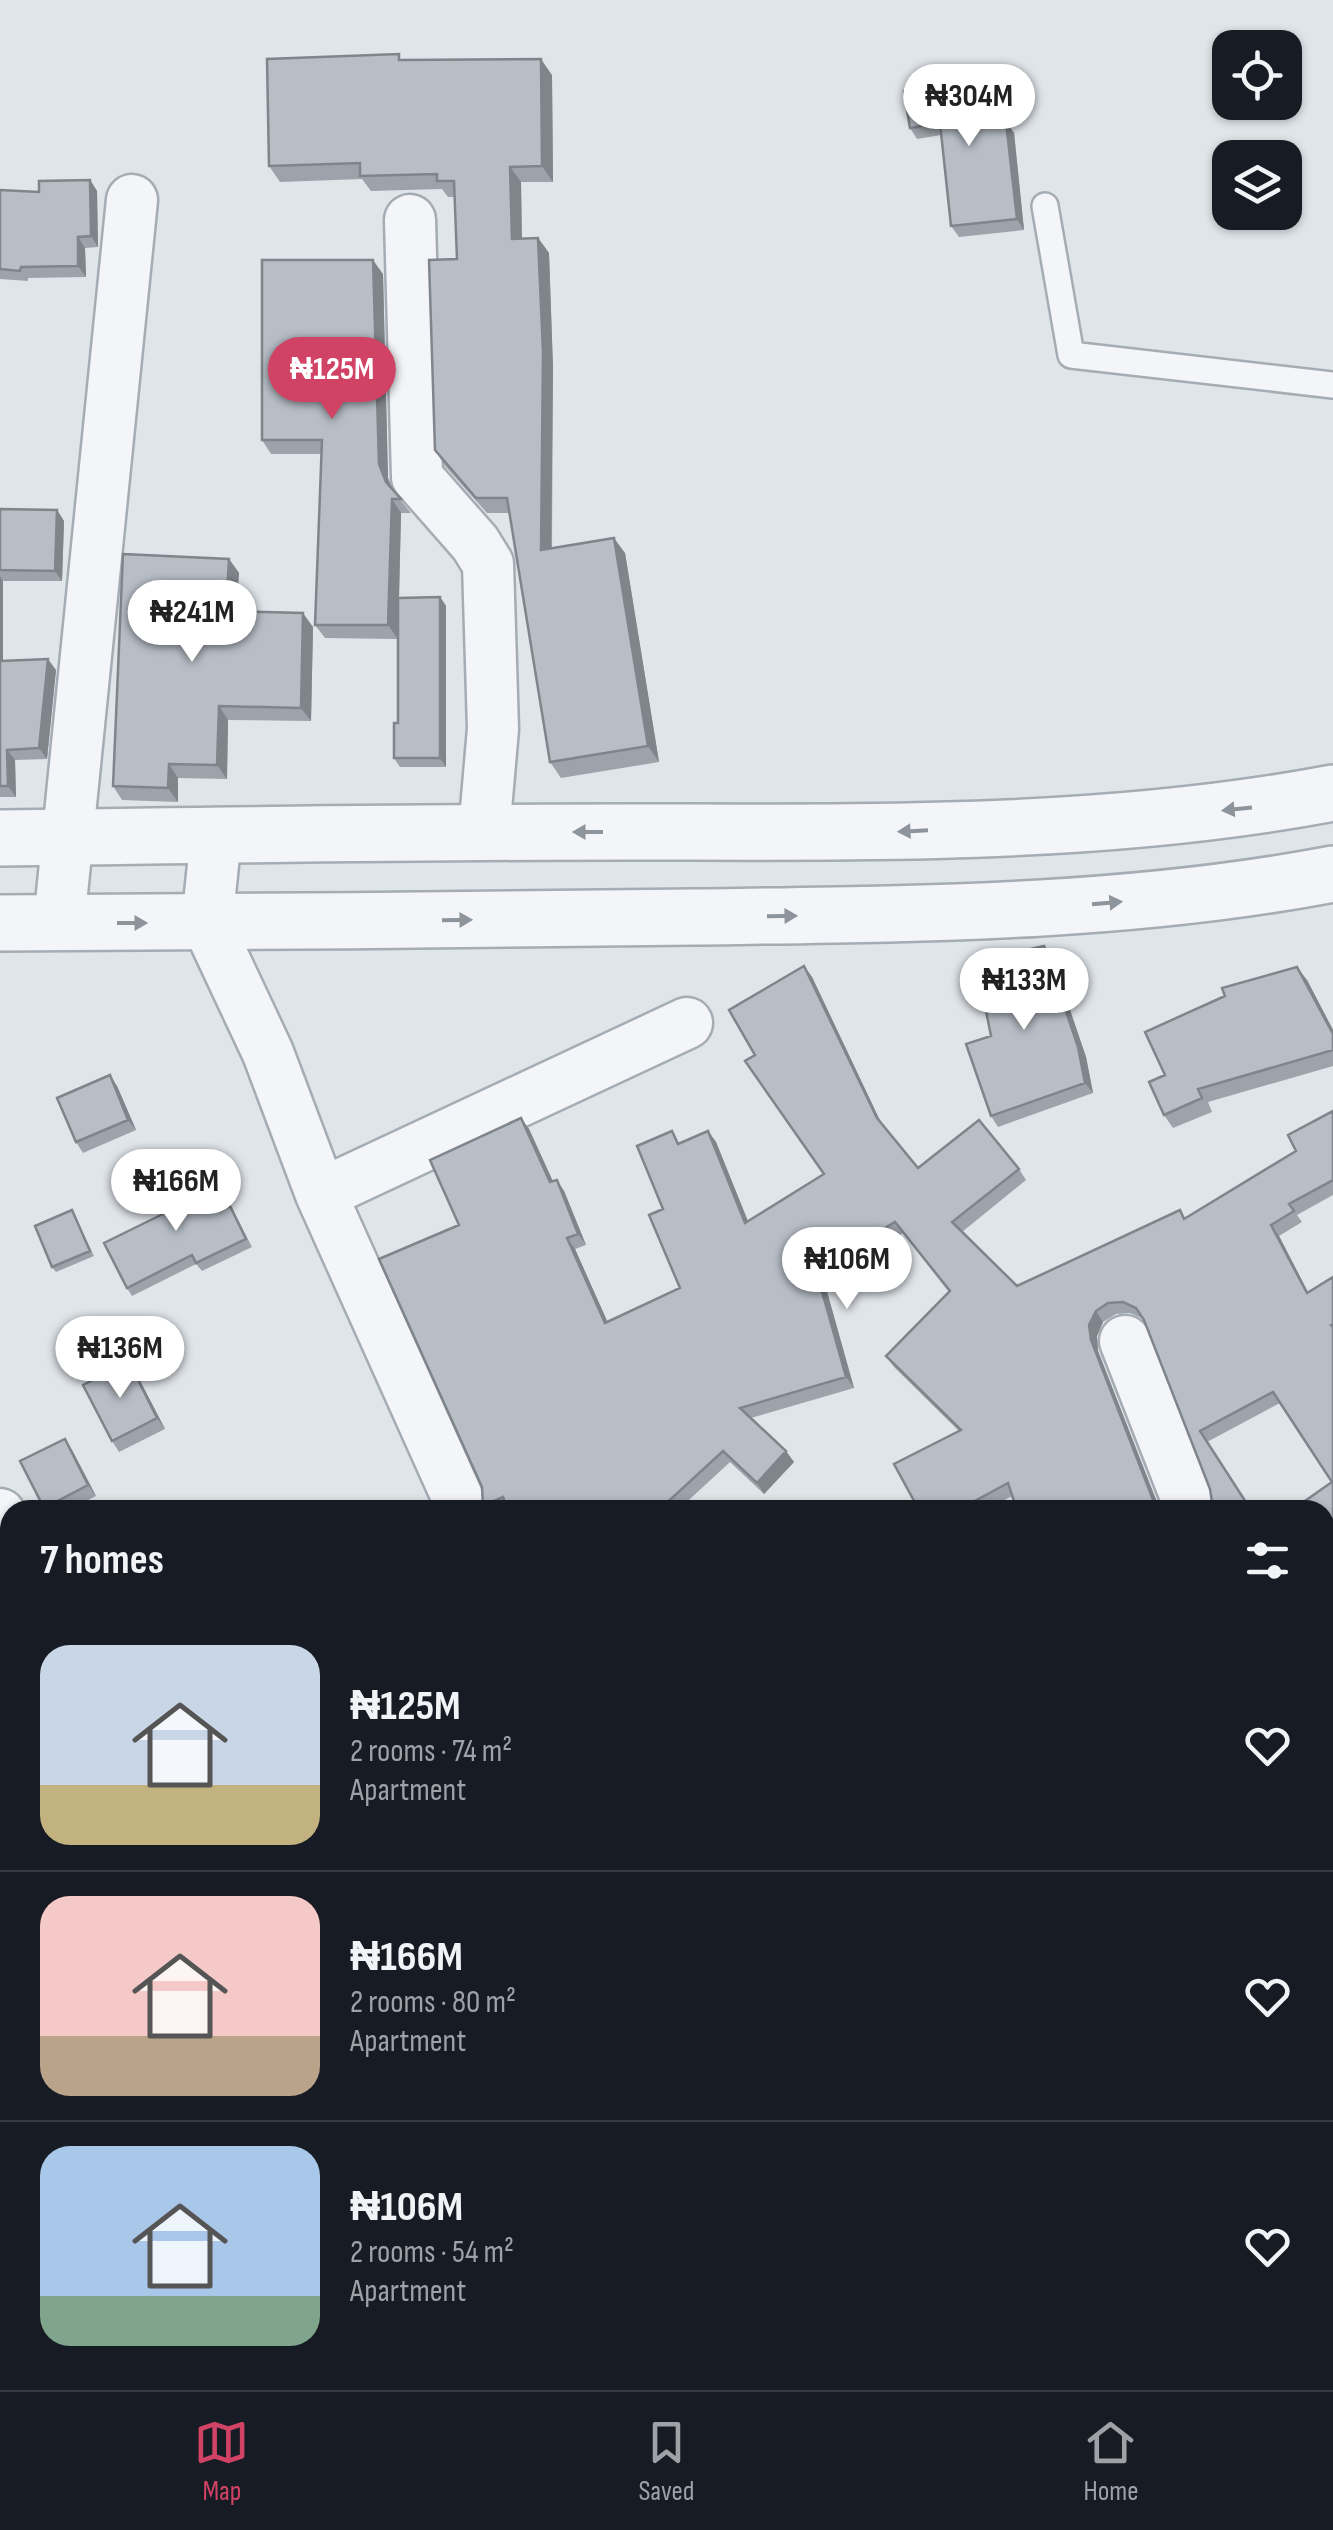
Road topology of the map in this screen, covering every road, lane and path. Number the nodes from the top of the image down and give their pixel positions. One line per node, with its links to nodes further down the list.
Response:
1 (132, 200): 8 (street)
2 (1045, 206): 4 (lane)
3 (410, 220): 6 (street)
4 (1333, 385)
5 (1333, 793): 6 (street, one-way to 6)
6 (484, 832): 7 (street)
7 (216, 836): 8 (street); 13 (street)
8 (68, 837): 9 (street); 12 (street)
9 (0, 838)
10 (1333, 874): 13 (street, one-way to 10)
11 (0, 923): 12 (street)
12 (58, 923): 13 (street, one-way to 13)
13 (207, 923): 15 (street)
14 (687, 1023): 15 (street)
15 (321, 1194): 17 (street)
16 (1124, 1341): 18 (street)
17 (459, 1500)
18 (1187, 1500)

